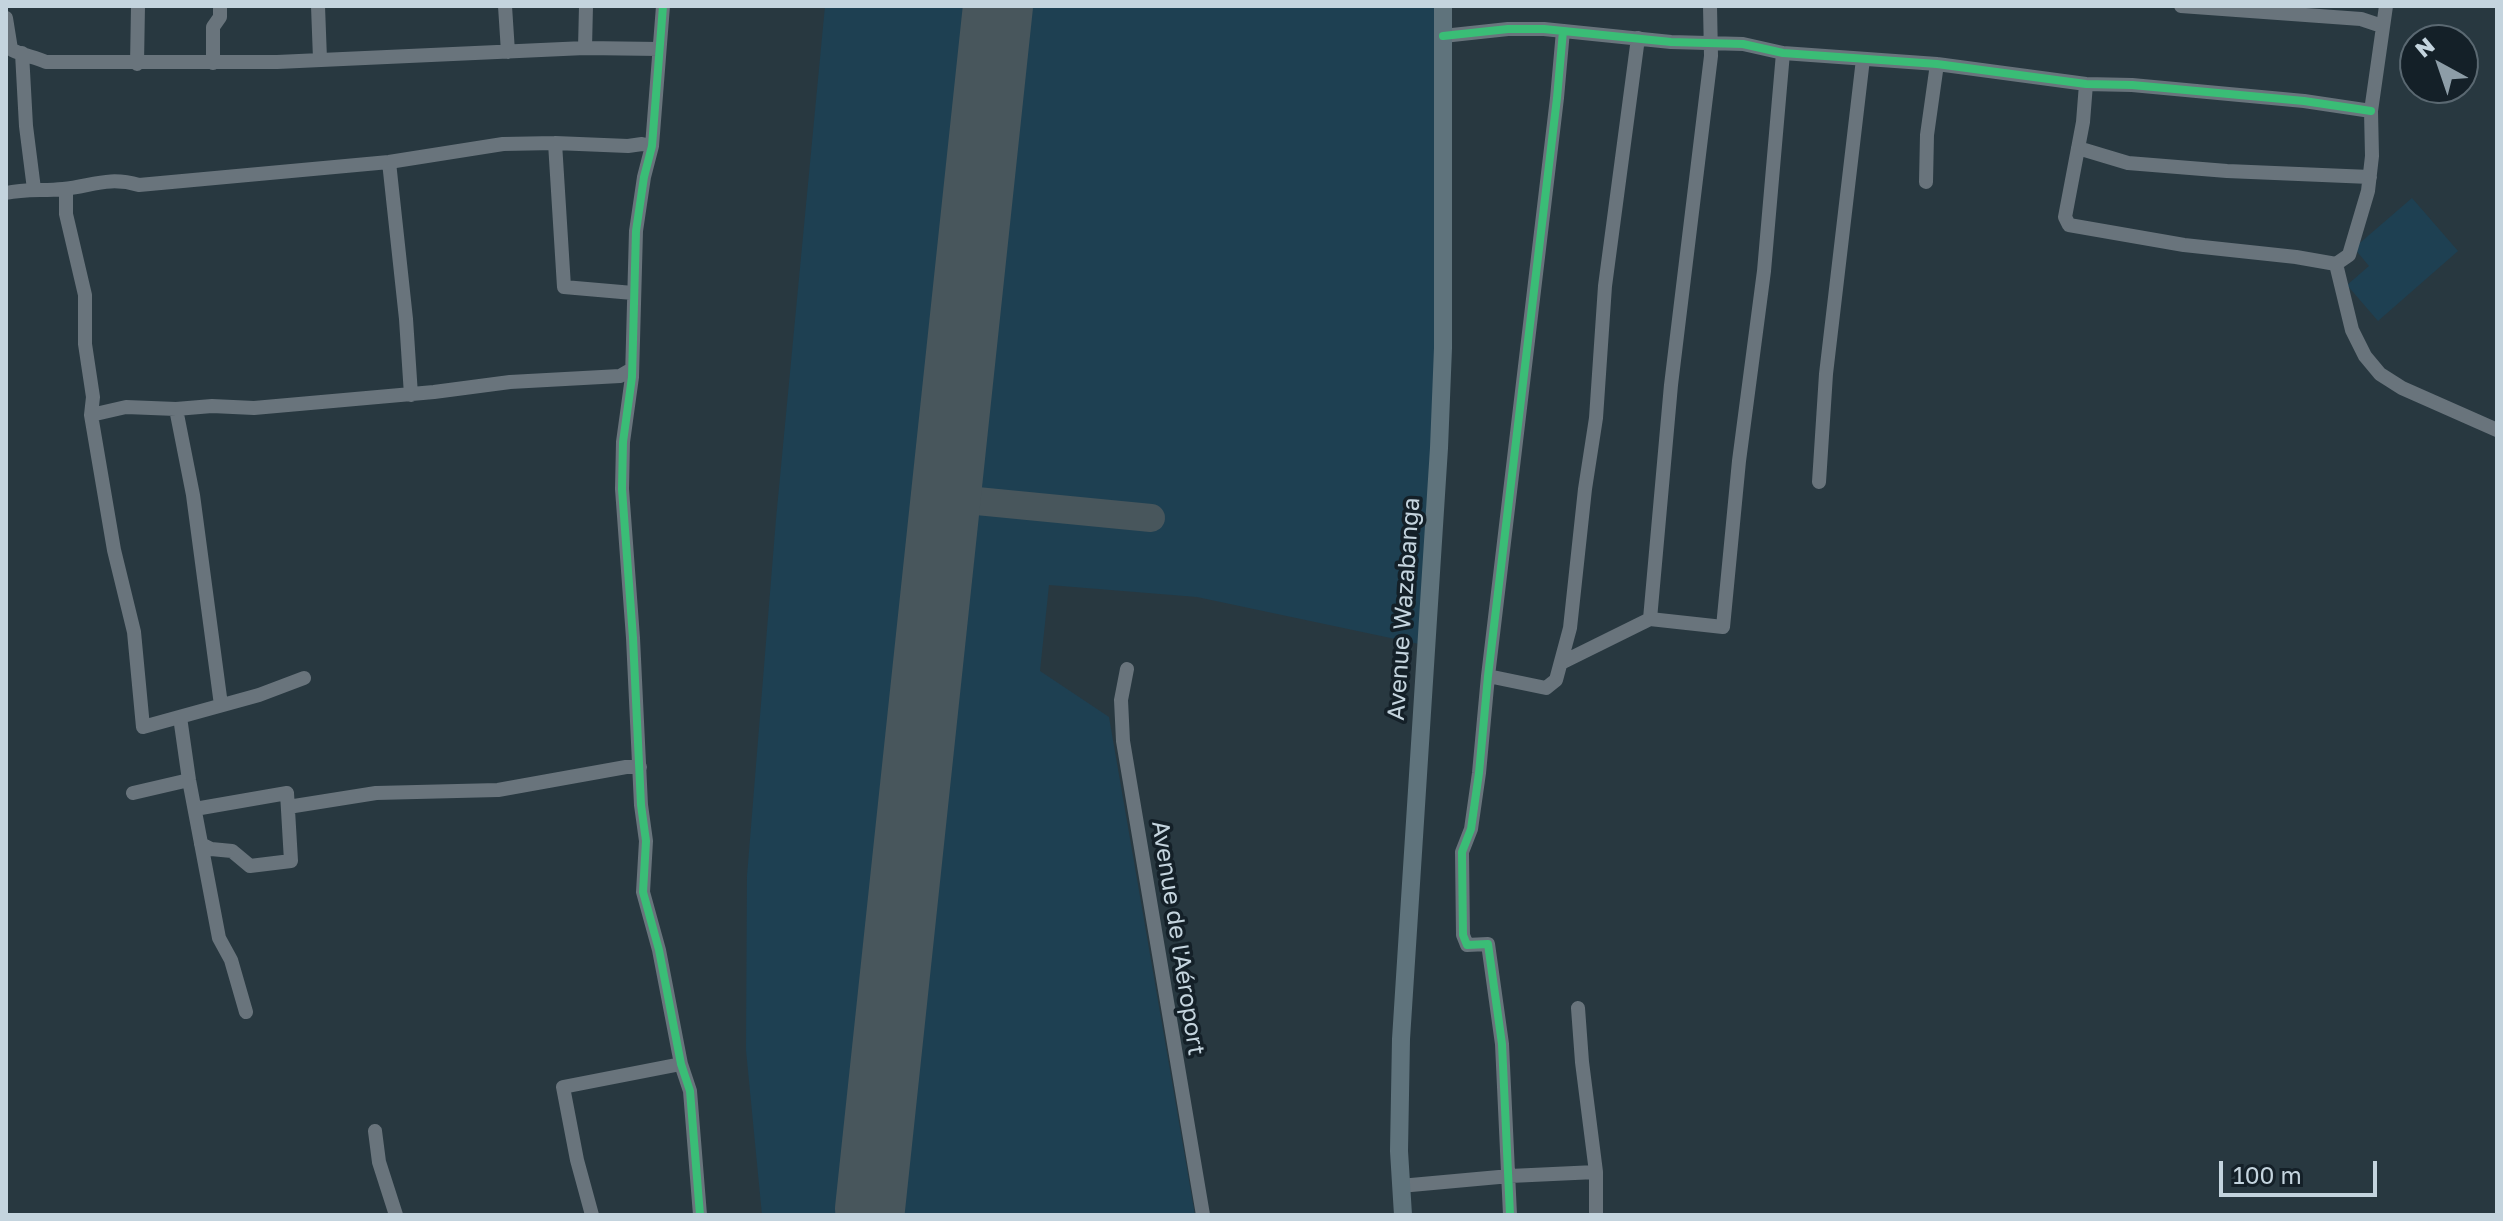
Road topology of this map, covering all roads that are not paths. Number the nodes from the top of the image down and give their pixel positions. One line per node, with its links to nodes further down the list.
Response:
1 (138, 6): 26 (street)
2 (220, 6): 25 (street)
3 (318, 6): 23 (street)
4 (505, 6): 20 (street)
5 (586, 6): 18 (street)
6 (663, 6): 19 (street)
7 (1443, 6): 15 (main road, Avenue Wazabanga)
8 (1710, 6): 17 (street)
9 (2181, 6): 11 (street)
10 (2386, 6): 13 (street)
11 (2337, 12): 13 (street)
12 (6, 18): 21 (street)
13 (2382, 26): 29 (street)
14 (1563, 31): 15 (street); 16 (street); 50 (street)
15 (1443, 36): 66 (main road, Avenue Wazabanga)
16 (1638, 38): 17 (street); 48 (street)
17 (1709, 43): 22 (street); 47 (street)
18 (585, 48): 19 (street); 20 (street)
19 (659, 49): 31 (street)
20 (508, 52): 23 (street)
21 (22, 53): 26 (street); 36 (street)
22 (1783, 53): 24 (street); 47 (street)
23 (320, 59): 25 (street)
24 (1863, 59): 27 (street); 46 (street)
25 (213, 63): 26 (street)
26 (137, 64)
27 (1937, 64): 28 (street); 35 (street)
28 (2086, 84): 29 (street); 32 (street)
29 (2371, 111): 34 (street)
30 (555, 143): 31 (street); 33 (street); 40 (street)
31 (652, 146): 40 (street)
32 (2078, 148): 34 (street); 39 (street)
33 (389, 162): 37 (street); 42 (street)
34 (2370, 177): 39 (street)
35 (1926, 182)
36 (34, 189): 37 (street); 38 (street)
37 (66, 189): 44 (street)
38 (6, 193)
39 (2336, 264): 45 (street)
40 (633, 293): 41 (street)
41 (632, 369): 42 (street); 54 (street)
42 (411, 395): 43 (street)
43 (176, 409): 44 (street); 52 (street)
44 (91, 415): 53 (street)
45 (2497, 430)
46 (1819, 482)
47 (1650, 619): 48 (street)
48 (1561, 663): 50 (street)
49 (1127, 669): 70 (street, Avenue de l'Aéroport)
50 (1488, 676): 65 (street)
51 (304, 678): 52 (street)
52 (221, 705): 53 (street)
53 (180, 717): 55 (street)
54 (640, 767): 57 (street); 62 (street)
55 (189, 780): 56 (street); 58 (street)
56 (133, 793)
57 (288, 807): 58 (street); 59 (street)
58 (195, 809): 59 (street)
59 (201, 844): 61 (street)
60 (1578, 1008): 64 (street)
61 (246, 1012)
62 (681, 1064): 68 (street); 69 (street)
63 (375, 1131): 67 (street)
64 (1596, 1172): 65 (street); 73 (street)
65 (1510, 1176): 66 (street); 72 (street)
66 (1400, 1186): 71 (main road, Avenue Wazabanga)
67 (396, 1215)
68 (592, 1215)
69 (700, 1215)
70 (1203, 1215)
71 (1403, 1215)
72 (1510, 1215)
73 (1596, 1215)

